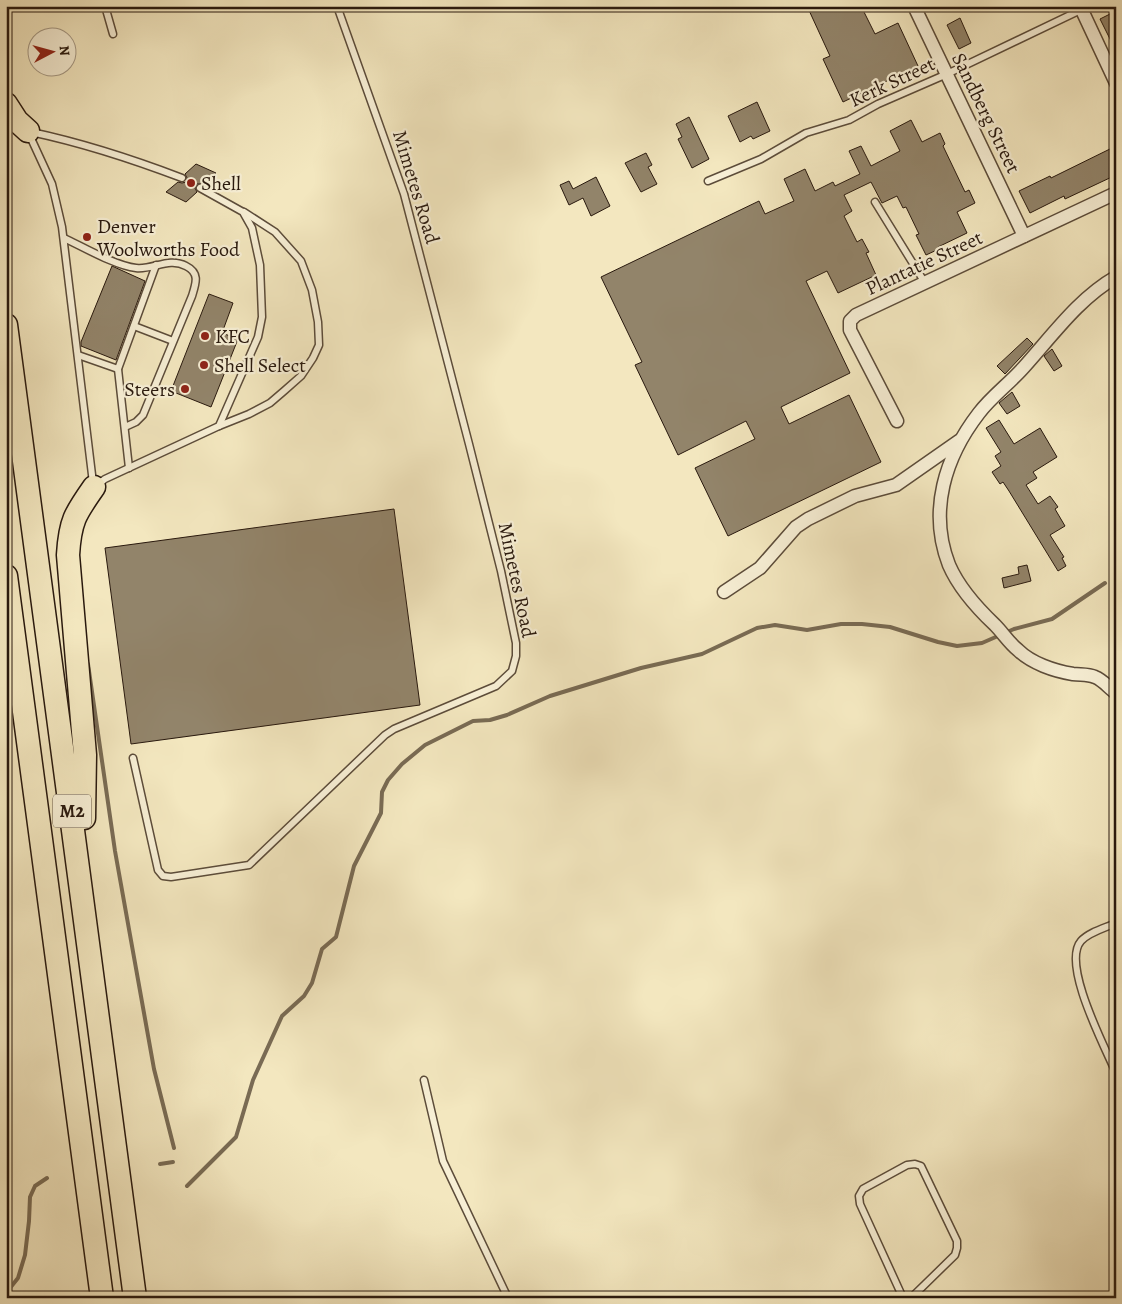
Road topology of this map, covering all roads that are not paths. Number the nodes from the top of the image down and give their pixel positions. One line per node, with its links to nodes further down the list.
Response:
1 (105, 6): 5 (lane)
2 (337, 6): 35 (lane, Mimetes Road)
3 (914, 6): 6 (street, Sandberg Street)
4 (1083, 8): 6 (lane, Kerk Street); 7 (street)
5 (113, 34)
6 (947, 74): 11 (lane, Kerk Street); 16 (street, Sandberg Street)
7 (1116, 83)
8 (6, 104): 9 (highway)
9 (28, 131): 10 (lane); 17 (lane)
10 (182, 178)
11 (708, 181)
12 (200, 188): 15 (lane)
13 (1116, 193): 16 (street, Plantatie Street)
14 (875, 202): 20 (lane)
15 (243, 212): 27 (lane); 27 (lane)
16 (1024, 236): 20 (street, Plantatie Street)
17 (64, 238): 18 (lane); 24 (lane)
18 (156, 264): 22 (lane); 23 (lane)
19 (1116, 277): 29 (street)
20 (925, 284): 26 (street, Plantatie Street)
21 (6, 324): 36 (highway, M2)
22 (134, 326): 23 (lane); 25 (lane)
23 (173, 341): 28 (lane)
24 (78, 355): 25 (lane); 31 (lane)
25 (118, 369): 28 (lane)
26 (897, 421)
27 (219, 426): 30 (lane)
28 (124, 427): 30 (lane)
29 (961, 440): 33 (street); 34 (street)
30 (129, 468): 31 (lane)
31 (94, 487): 36 (highway)
32 (6, 576): 40 (highway, M2)
33 (724, 592)
34 (1116, 693)
35 (133, 758)
36 (83, 898): 41 (highway, M2)
37 (1116, 923): 38 (lane)
38 (1116, 1073)
39 (424, 1080): 42 (lane)
40 (102, 1298)
41 (135, 1298)
42 (508, 1298)
43 (904, 1298): 44 (lane)
44 (911, 1298)

